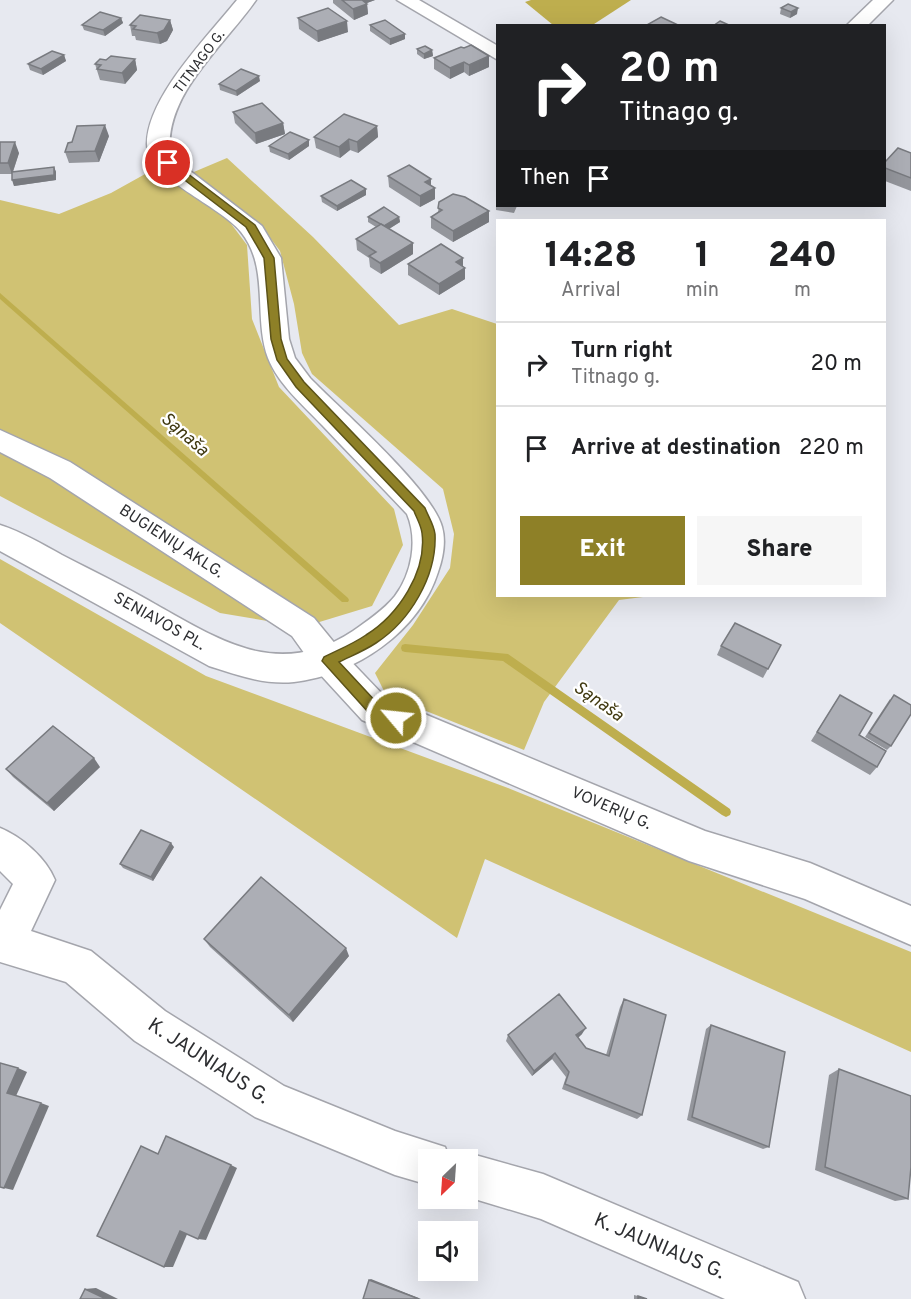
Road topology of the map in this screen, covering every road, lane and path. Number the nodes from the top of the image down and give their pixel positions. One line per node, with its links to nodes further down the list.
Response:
1 (247, 0): 8 (street, TITNAGO G.)
2 (406, 0): 5 (street)
3 (884, 0): 4 (street)
4 (857, 24)
5 (496, 53)
6 (0, 440): 8 (street, BUGIENIŲ AKLG.)
7 (0, 537): 8 (street, SENIAVOS PL.)
8 (329, 661): 10 (street, VOVERIŲ G.)
9 (0, 846): 11 (street)
10 (911, 926)
11 (2, 943): 12 (street, K. JAUNIAUS G.)
12 (418, 1160)
13 (478, 1177): 14 (street, K. JAUNIAUS G.)
14 (781, 1299)

